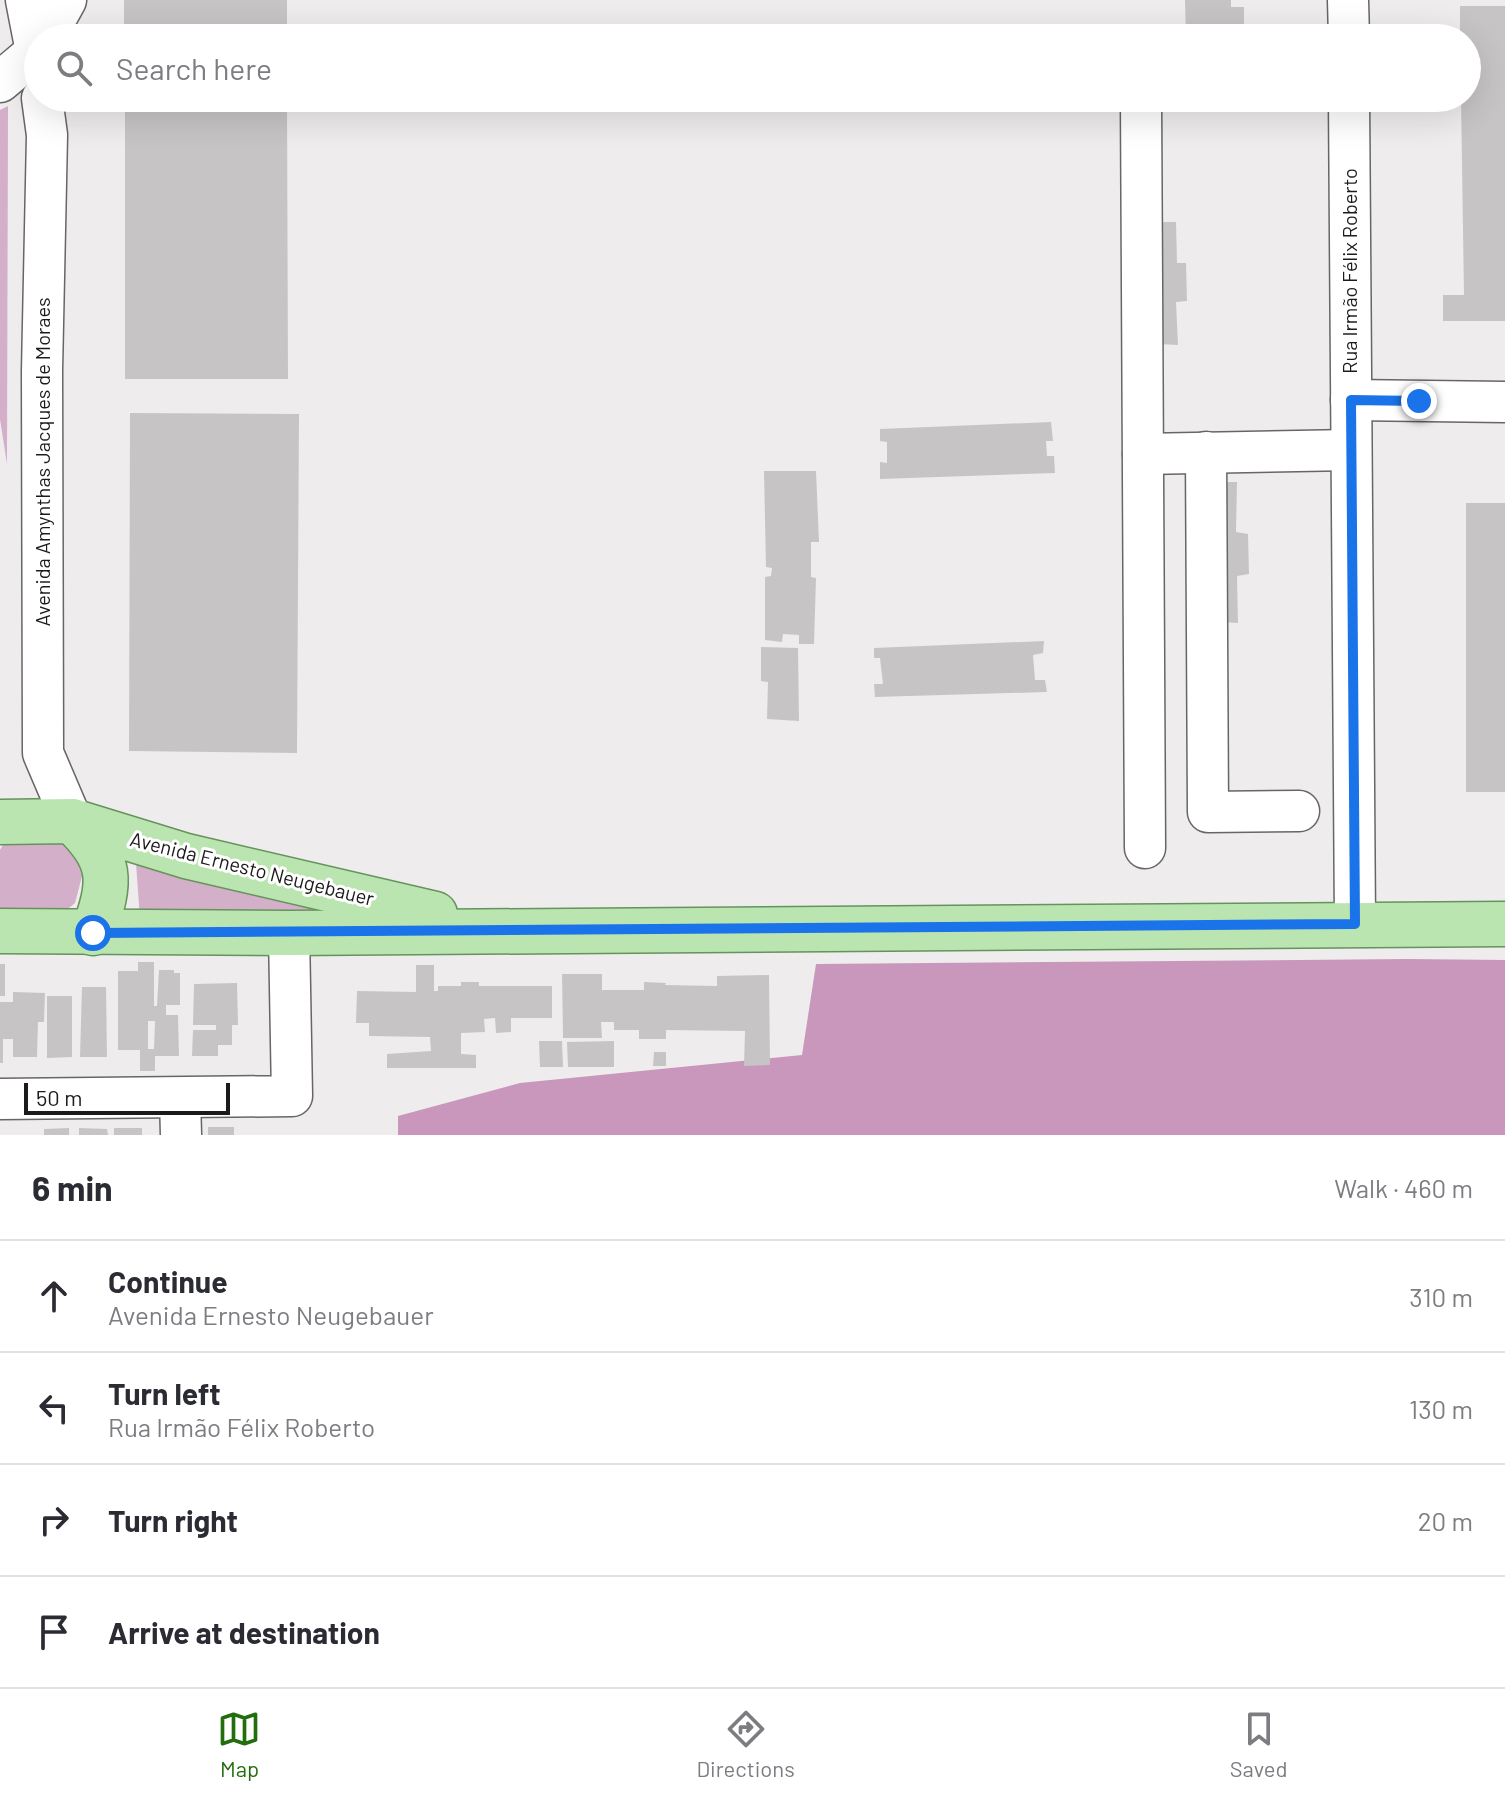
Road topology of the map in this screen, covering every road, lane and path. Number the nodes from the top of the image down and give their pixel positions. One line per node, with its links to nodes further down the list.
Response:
1 (26, 0): 4 (street)
2 (66, 0): 5 (street)
3 (1348, 0): 6 (street)
4 (32, 24)
5 (53, 24)
6 (1349, 24)
7 (24, 63): 8 (street)
8 (0, 82)
9 (44, 112): 18 (street, Avenida Amynthas Jacques de Moraes)
10 (1141, 112): 16 (street)
11 (1349, 112): 12 (street, Rua Irmão Félix Roberto)
12 (1351, 400): 13 (street); 14 (street, Rua Irmão Félix Roberto)
13 (1505, 402)
14 (1351, 450): 15 (street); 21 (street, Rua Irmão Félix Roberto)
15 (1206, 452): 16 (street); 17 (street)
16 (1143, 454): 20 (street)
17 (1299, 811)
18 (72, 821): 19 (main road, Avenida Ernesto Neugebauer); 23 (main road, Avenida Ernesto Neugebauer); 25 (main road)
19 (0, 822)
20 (1145, 848)
21 (1355, 924): 22 (main road, Avenida Ernesto Neugebauer); 23 (main road, Avenida Ernesto Neugebauer)
22 (1505, 924)
23 (504, 930): 26 (main road, Avenida Ernesto Neugebauer)
24 (0, 931): 25 (main road, Avenida Ernesto Neugebauer)
25 (93, 933): 26 (main road, Avenida Ernesto Neugebauer)
26 (289, 933): 28 (street)
27 (0, 1099): 28 (street)
28 (181, 1117)

